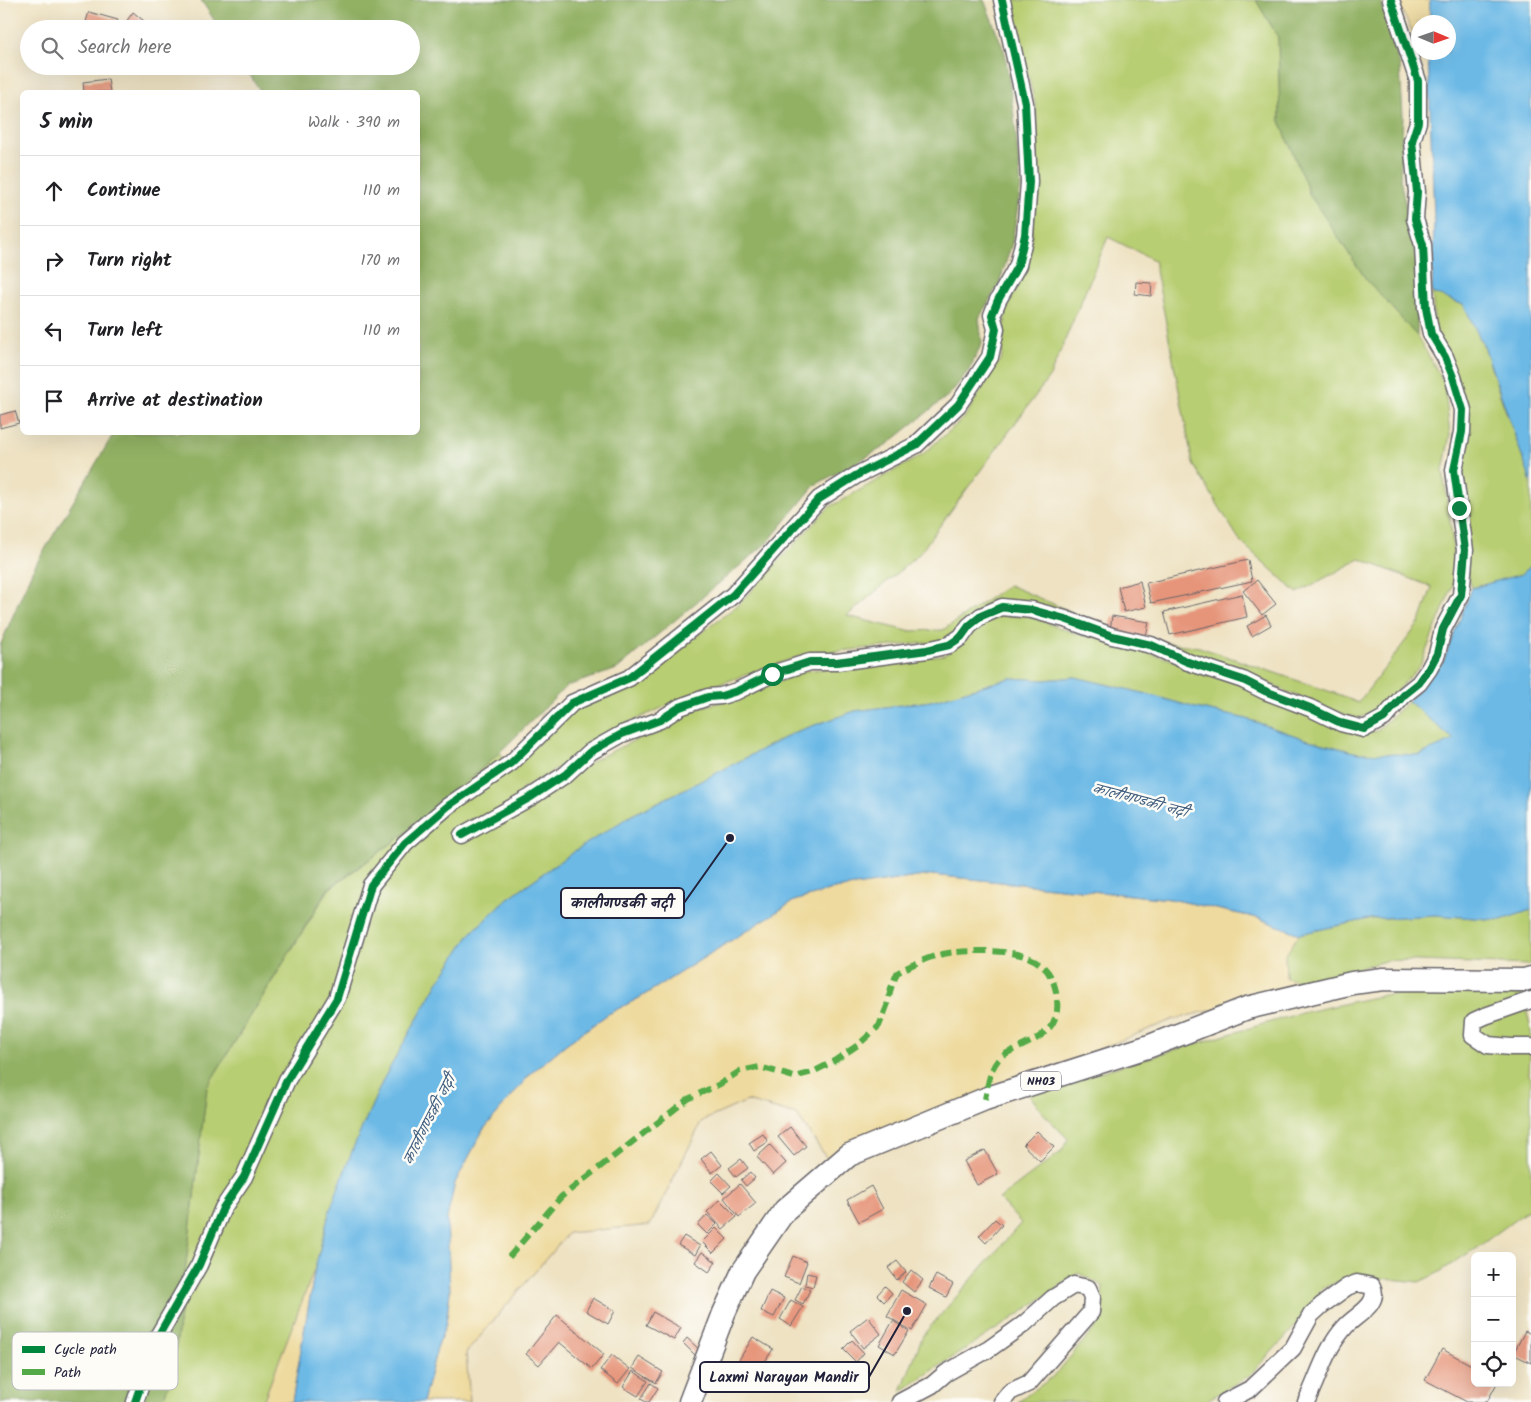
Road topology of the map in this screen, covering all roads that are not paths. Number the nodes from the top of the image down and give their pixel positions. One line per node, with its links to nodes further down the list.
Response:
1 (1002, 0): 7 (street)
2 (1391, 0): 3 (street)
3 (462, 835)
4 (1531, 978): 10 (highway, NH03)
5 (1531, 1000): 6 (street)
6 (1531, 1047)
7 (160, 1332)
8 (139, 1390): 9 (street)
9 (135, 1402)
10 (690, 1402)
11 (900, 1402): 12 (street)
12 (1002, 1402)
13 (1225, 1402): 14 (street)
14 (1306, 1402)

